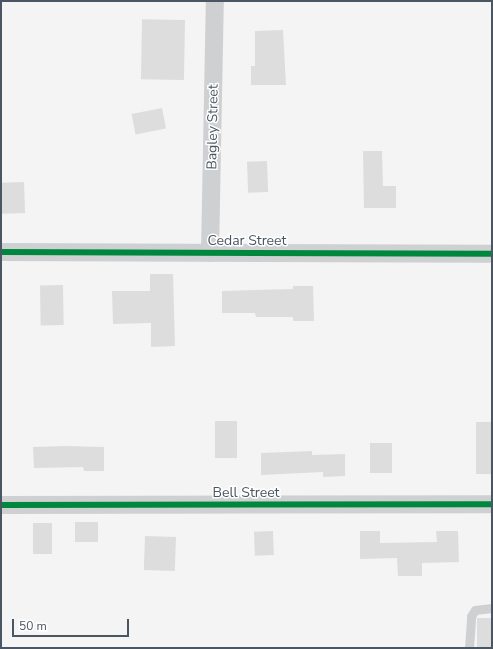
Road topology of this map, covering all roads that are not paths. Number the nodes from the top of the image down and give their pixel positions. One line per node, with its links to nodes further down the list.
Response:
1 (215, 1): 3 (street, Bagley Street)
2 (1, 252): 3 (street, Cedar Street)
3 (210, 253): 4 (street, Cedar Street)
4 (492, 254)
5 (492, 504): 6 (street, Bell Street)
6 (1, 506)
7 (492, 608): 8 (lane)
8 (469, 648)

